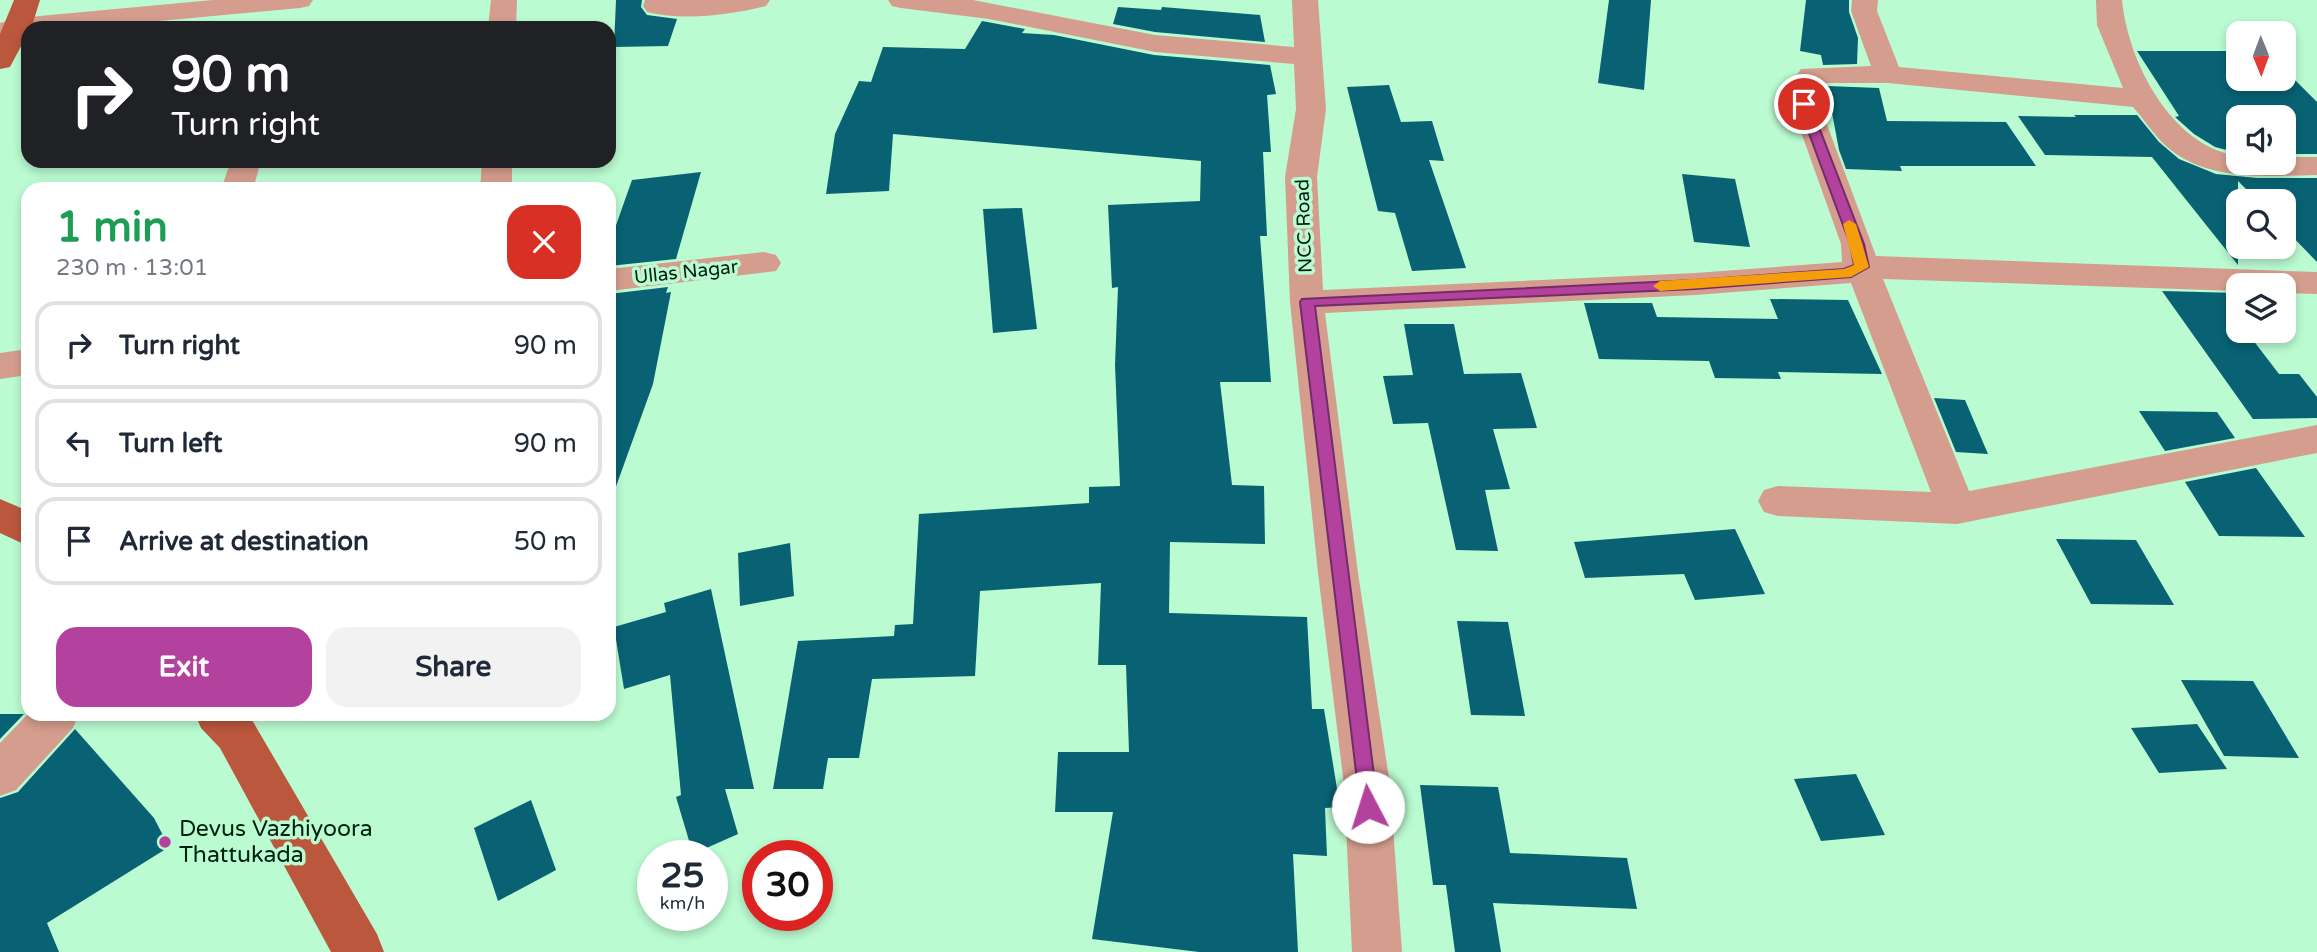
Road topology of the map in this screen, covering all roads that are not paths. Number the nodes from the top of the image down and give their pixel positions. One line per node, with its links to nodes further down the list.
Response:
1 (27, 0): 13 (main road)
2 (504, 0): 12 (street)
3 (658, 0): 4 (street)
4 (757, 0)
5 (901, 0): 14 (street)
6 (1305, 0): 14 (street, NCC Road)
7 (1865, 0): 16 (street)
8 (2109, 0): 17 (street)
9 (296, 1): 10 (street); 11 (street)
10 (98, 21)
11 (287, 21)
12 (502, 21)
13 (9, 30): 15 (main road)
14 (1309, 57): 23 (street, NCC Road)
15 (0, 61)
16 (1888, 74): 17 (street); 20 (street)
17 (2142, 99): 18 (street)
18 (2317, 166)
19 (764, 264): 21 (street, Ullas Nagar)
20 (1862, 267): 22 (street); 23 (street); 28 (street)
21 (616, 279)
22 (2317, 283)
23 (1307, 302): 35 (street, NCC Road)
24 (21, 363): 25 (street)
25 (0, 366)
26 (2317, 439): 28 (street)
27 (1778, 501): 28 (street)
28 (1957, 509)
29 (0, 514): 30 (main road)
30 (21, 526)
31 (50, 721): 33 (street)
32 (224, 721): 34 (main road)
33 (0, 775)
34 (359, 952)
35 (1377, 952)

